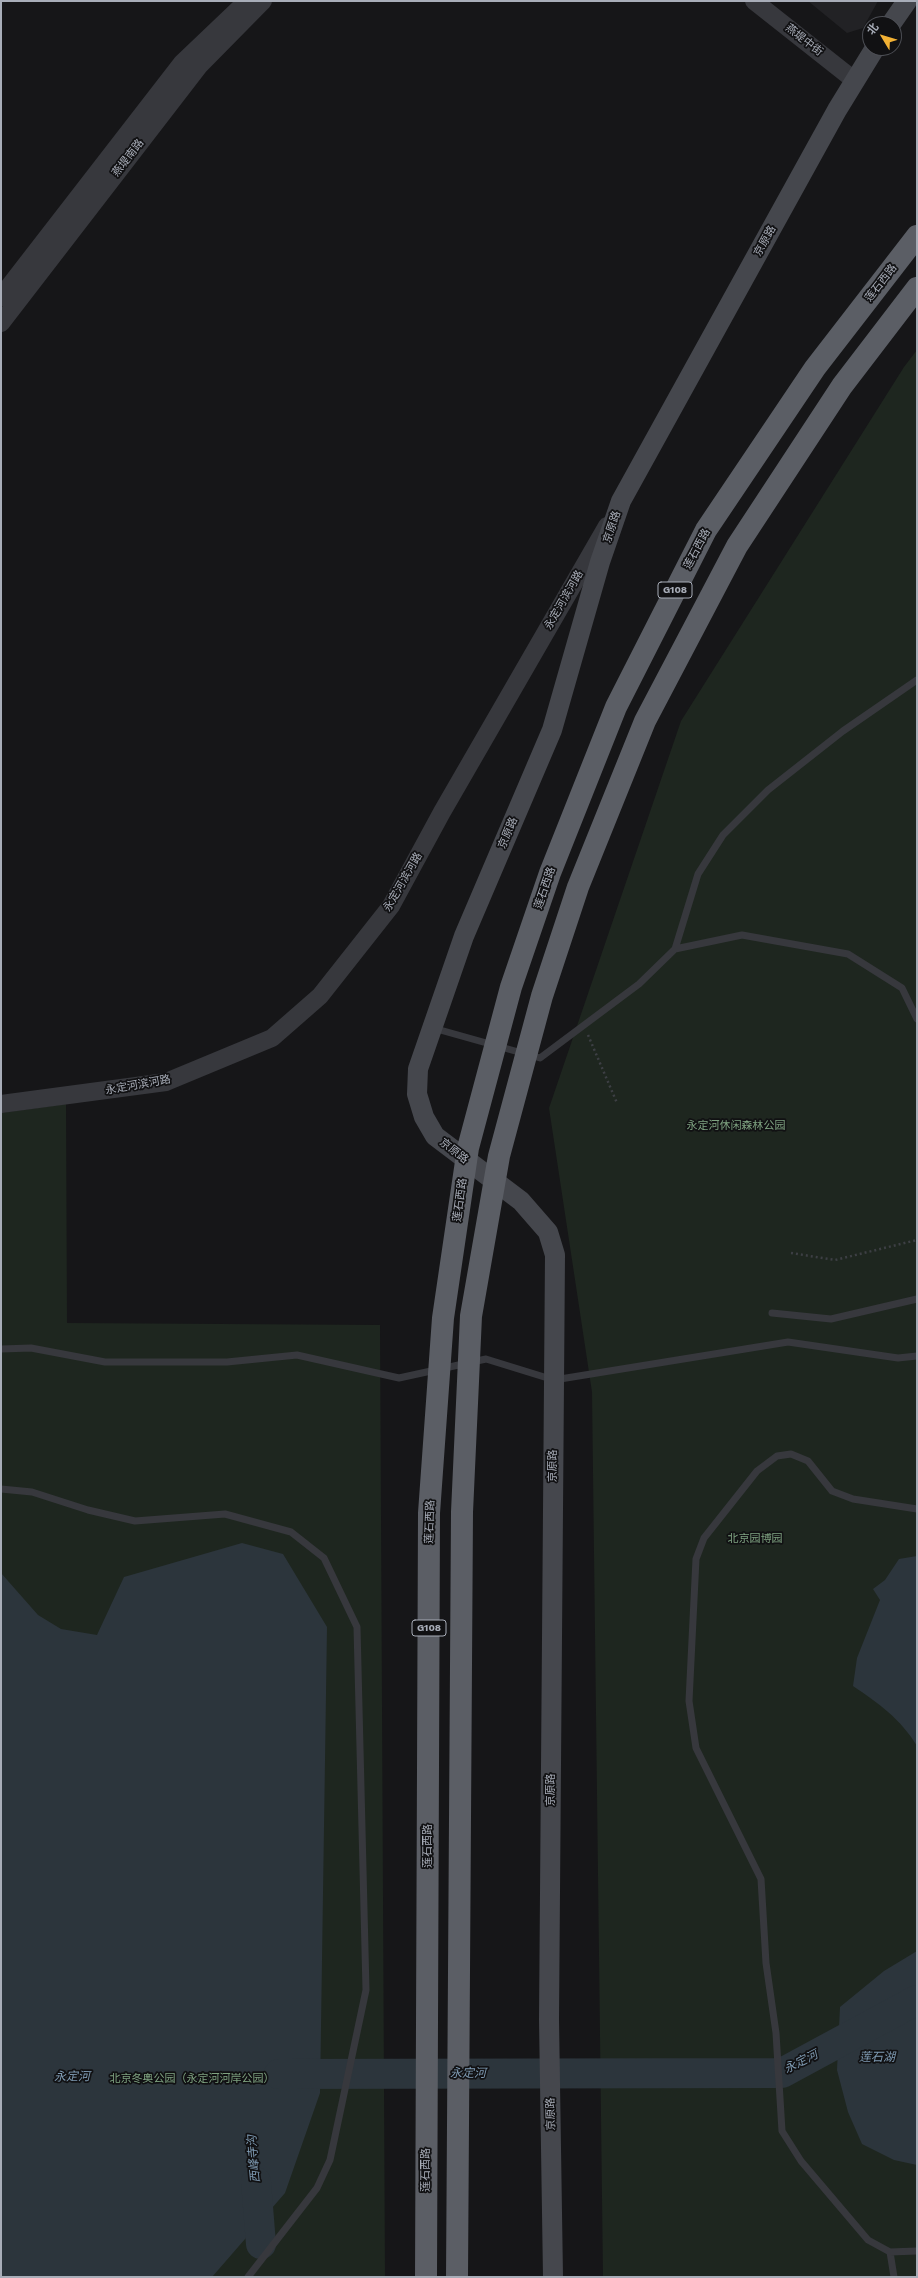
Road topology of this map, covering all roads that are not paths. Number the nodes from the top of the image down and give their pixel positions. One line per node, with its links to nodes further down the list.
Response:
1 (247, 1): 11 (street, 燕堤南路)
2 (263, 1): 12 (street, 燕堤南路)
3 (754, 1): 8 (street, 燕堤中街)
4 (772, 1): 8 (street, 燕堤中街)
5 (907, 1): 6 (main road)
6 (897, 16)
7 (870, 56): 8 (main road, 京原路)
8 (857, 75): 13 (main road, 京原路)
9 (917, 236): 29 (highway, 莲石西路 / G108)
10 (917, 288): 30 (highway, G108)
11 (1, 297)
12 (1, 323)
13 (621, 501): 17 (main road, 京原路); 18 (street, 永定河滨河路)
14 (917, 680): 15 (lane)
15 (674, 949): 16 (lane); 17 (lane)
16 (917, 1019)
17 (433, 1028): 23 (main road, 京原路)
18 (1, 1104)
19 (917, 1299): 20 (lane)
20 (772, 1313)
21 (1, 1349): 23 (lane)
22 (917, 1356): 23 (lane)
23 (554, 1380): 31 (main road, 京原路)
24 (1, 1489): 28 (lane)
25 (917, 1508): 27 (lane)
26 (917, 2251): 27 (lane)
27 (890, 2252): 32 (lane)
28 (248, 2277)
29 (426, 2277)
30 (457, 2277)
31 (553, 2277)
32 (894, 2277)

